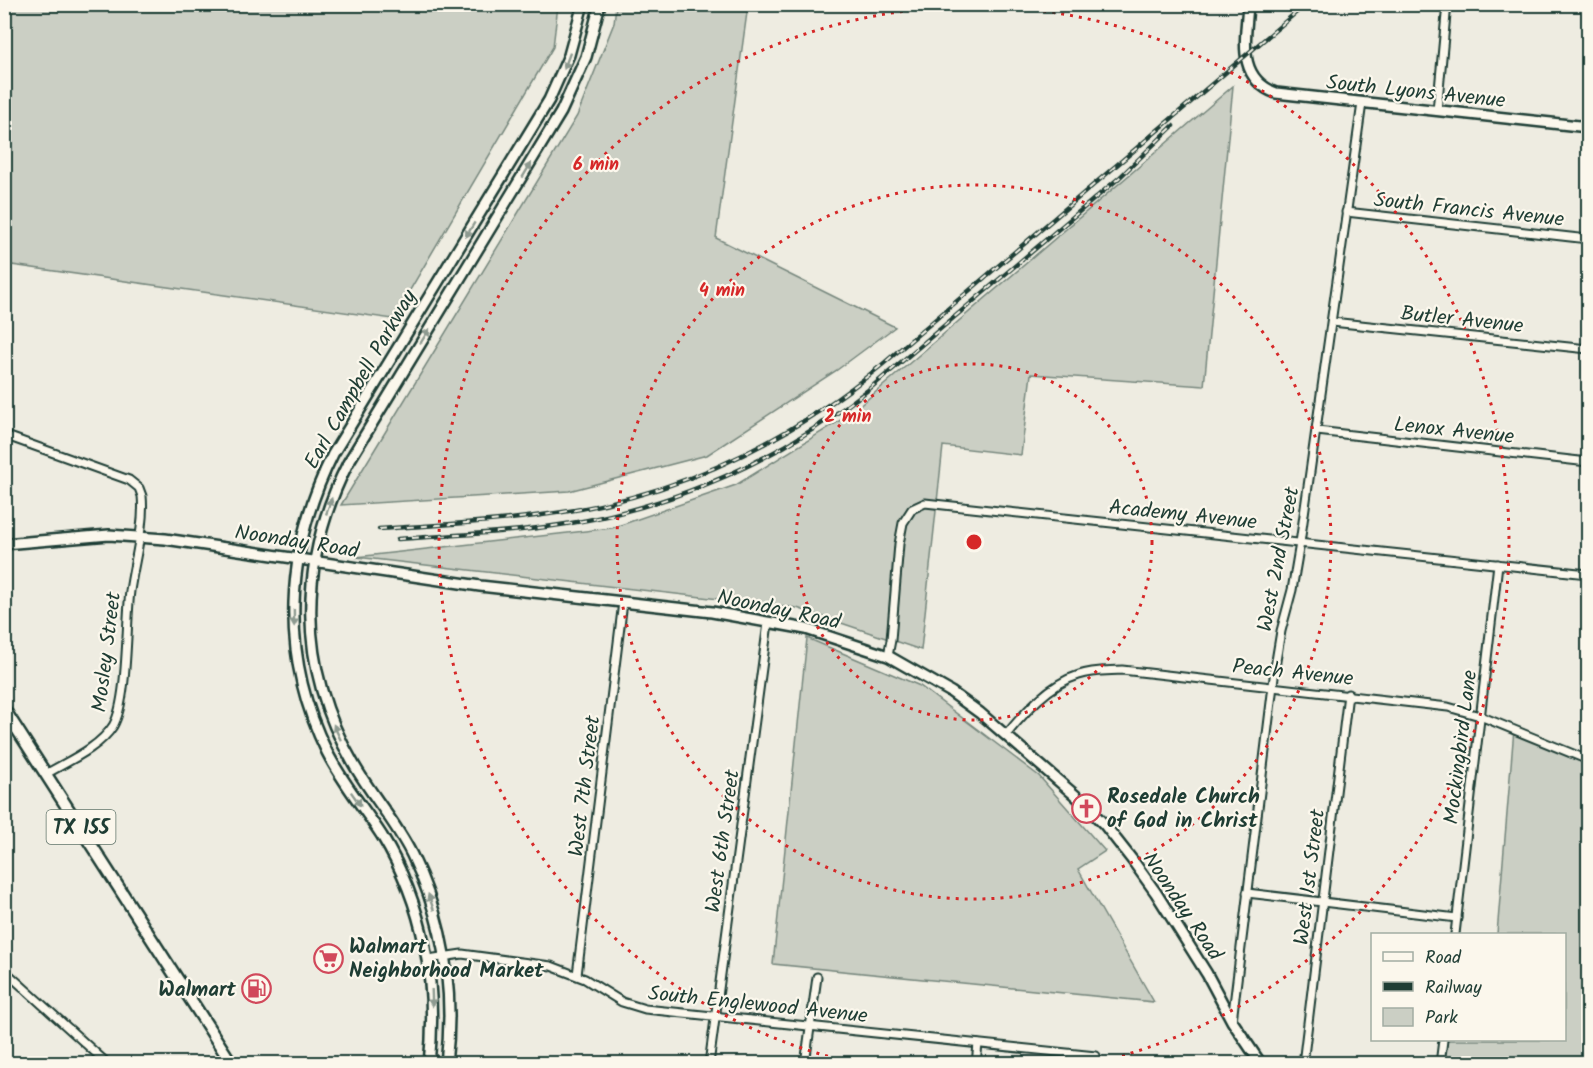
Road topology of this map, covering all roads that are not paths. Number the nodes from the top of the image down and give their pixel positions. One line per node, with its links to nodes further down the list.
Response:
1 (583, 4): 18 (main road, Earl Campbell Parkway, one-way to 18)
2 (1248, 4): 5 (main road, South Lyons Avenue)
3 (1447, 4): 6 (street)
4 (600, 5): 19 (main road, Earl Campbell Parkway, one-way to 4)
5 (1362, 103): 6 (main road, South Lyons Avenue); 8 (street, West 2nd Street)
6 (1437, 111): 7 (main road, South Lyons Avenue)
7 (1588, 127)
8 (1346, 212): 9 (street, South Francis Avenue); 10 (street, West 2nd Street)
9 (1588, 239)
10 (1332, 322): 11 (street, Butler Avenue); 12 (street, West 2nd Street)
11 (1588, 349)
12 (1317, 431): 14 (street, Lenox Avenue); 16 (street, West 2nd Street)
13 (4, 435): 15 (street)
14 (1588, 462)
15 (139, 536): 17 (main road, Noonday Road); 18 (main road, Noonday Road); 34 (street, Mosley Street)
16 (1300, 543): 20 (street, Academy Avenue); 24 (street, Academy Avenue); 25 (street, West 2nd Street)
17 (4, 544)
18 (297, 559): 19 (main road, Noonday Road); 35 (main road, Earl Campbell Parkway, one-way to 35)
19 (314, 562): 22 (main road, Noonday Road); 33 (main road, Earl Campbell Parkway, one-way to 19)
20 (1498, 564): 21 (street, Academy Avenue); 28 (street, Mockingbird Lane)
21 (1588, 573)
22 (623, 602): 23 (main road, Noonday Road); 43 (street, West 7th Street)
23 (768, 623): 24 (main road, Noonday Road); 45 (street, West 6th Street)
24 (888, 656): 31 (main road, Noonday Road)
25 (1273, 687): 26 (street, Peach Avenue); 31 (street, Peach Avenue); 36 (street, West 2nd Street)
26 (1348, 694): 28 (street, Peach Avenue); 37 (street, West 1st Street)
27 (4, 708): 29 (main road, TX 155)
28 (1480, 716): 32 (street, Peach Avenue); 38 (street, Mockingbird Lane)
29 (16, 726): 30 (street); 34 (main road, TX 155)
30 (4, 734)
31 (1006, 735): 46 (main road, Noonday Road)
32 (1588, 760)
33 (359, 773): 35 (main road); 40 (main road, Earl Campbell Parkway, one-way to 33)
34 (46, 774): 54 (main road, TX 155)
35 (345, 783): 41 (main road, Earl Campbell Parkway, one-way to 41)
36 (1247, 893): 37 (street); 46 (street, West 2nd Street)
37 (1322, 902): 38 (street); 61 (street, West 1st Street)
38 (1457, 918): 39 (street, Mockingbird Lane)
39 (1455, 933)
40 (445, 956): 41 (street, South Englewood Avenue); 43 (street, South Englewood Avenue); 51 (main road, Earl Campbell Parkway)
41 (428, 959): 49 (main road, Earl Campbell Parkway, one-way to 49)
42 (4, 970): 53 (street)
43 (577, 975): 45 (street, South Englewood Avenue)
44 (817, 977): 47 (street)
45 (715, 1018): 47 (street, South Englewood Avenue); 57 (street, West 6th Street)
46 (1232, 1021): 60 (main road, Noonday Road)
47 (809, 1025): 50 (street, South Englewood Avenue); 58 (street)
48 (1443, 1041): 62 (street)
49 (431, 1043): 51 (main road); 55 (main road, Earl Campbell Parkway)
50 (978, 1044): 52 (street, South Englewood Avenue); 59 (street)
51 (448, 1045): 56 (main road, Earl Campbell Parkway)
52 (1095, 1060)
53 (108, 1064)
54 (232, 1064)
55 (429, 1064)
56 (446, 1064)
57 (709, 1064)
58 (805, 1064)
59 (976, 1064)
60 (1261, 1064)
61 (1303, 1064)
62 (1440, 1064)

